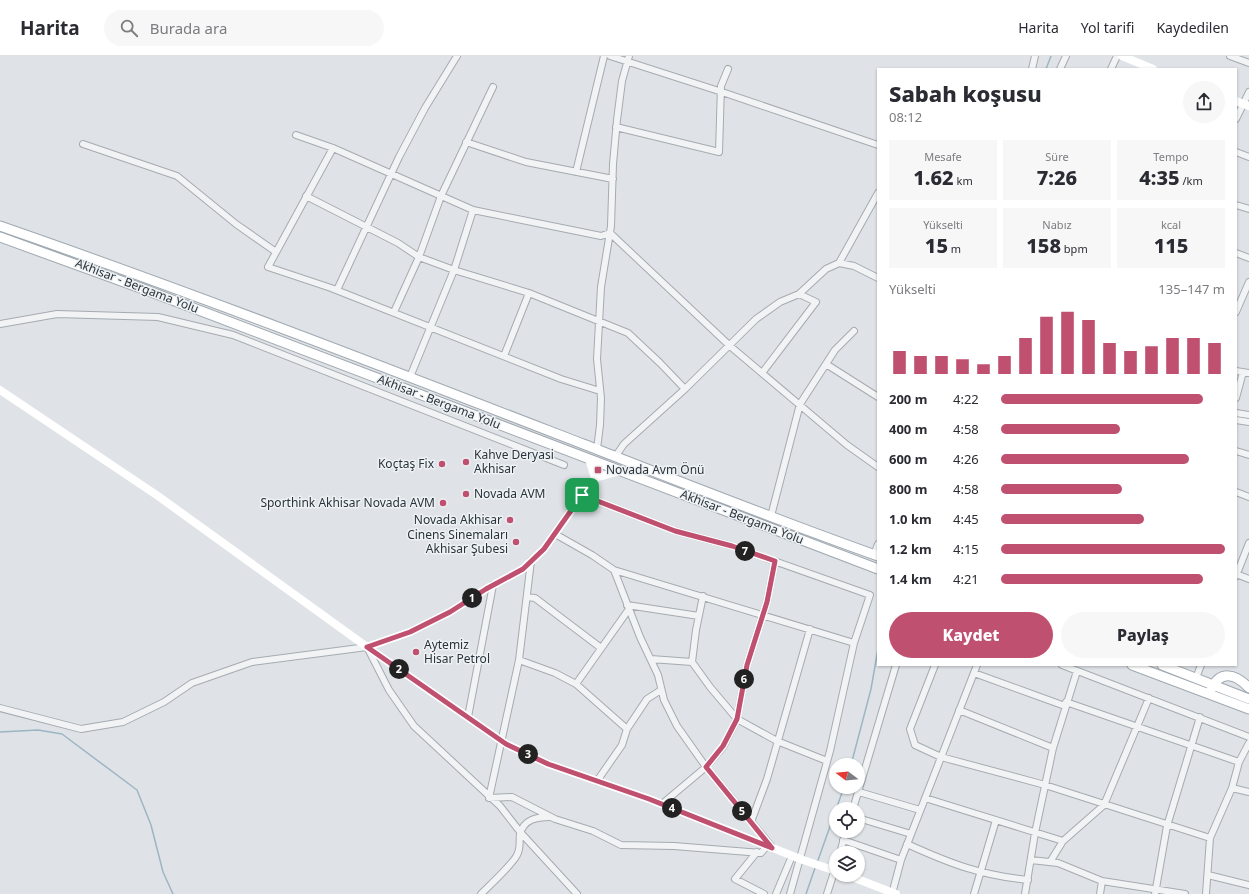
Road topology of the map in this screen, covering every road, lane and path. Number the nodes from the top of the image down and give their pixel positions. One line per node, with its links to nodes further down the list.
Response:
1 (457, 56): 31 (street)
2 (604, 56): 30 (street)
3 (610, 56): 9 (street)
4 (1036, 56): 11 (street)
5 (1066, 56): 12 (street)
6 (1117, 56): 13 (street)
7 (1122, 56): 14 (street)
8 (1230, 56): 10 (street)
9 (628, 59): 17 (street); 22 (street)
10 (1249, 63)
11 (1032, 68)
12 (1060, 68)
13 (1111, 68)
14 (1151, 68)
15 (728, 69): 17 (street)
16 (493, 87): 24 (street)
17 (722, 92): 22 (street); 26 (street)
18 (1249, 92): 20 (street)
19 (1237, 101): 20 (street)
20 (1247, 105): 21 (street)
21 (1237, 118)
22 (616, 127): 32 (street)
23 (296, 135): 27 (street)
24 (466, 142): 30 (street); 35 (street)
25 (82, 144): 43 (street)
26 (877, 145)
27 (332, 148): 31 (street); 34 (street)
28 (1237, 152): 29 (street)
29 (1249, 157)
30 (576, 172): 32 (street)
31 (391, 175): 35 (street); 40 (street)
32 (612, 179): 41 (street)
33 (877, 195): 47 (street)
34 (306, 196): 40 (street); 43 (street)
35 (441, 196): 38 (street); 45 (street)
36 (1237, 205): 37 (street)
37 (1249, 209)
38 (473, 210): 41 (street); 48 (street)
39 (0, 226): 66 (main road, Akhisar - Bergama Yolu)
40 (367, 228): 45 (street); 51 (street)
41 (610, 233): 57 (street); 61 (street)
42 (0, 237): 81 (main road, Akhisar - Bergama Yolu)
43 (276, 252): 51 (street)
44 (1237, 253): 46 (street)
45 (419, 256): 48 (street); 56 (street)
46 (1249, 258)
47 (839, 263): 49 (street); 54 (street)
48 (454, 270): 53 (street); 59 (street)
49 (877, 278)
50 (1249, 282): 52 (street)
51 (337, 290): 56 (street)
52 (1248, 290): 55 (street)
53 (529, 293): 57 (street); 62 (street)
54 (799, 294): 61 (street); 65 (street)
55 (1237, 310)
56 (394, 312): 59 (street)
57 (598, 322): 67 (street); 69 (street)
58 (0, 324): 82 (street)
59 (430, 326): 62 (street); 66 (street)
60 (854, 331): 63 (street)
61 (730, 346): 65 (street); 67 (street)
62 (504, 356): 69 (street)
63 (826, 364): 71 (street); 72 (street)
64 (1243, 372): 70 (street)
65 (762, 373): 72 (street)
66 (410, 377): 77 (main road, Akhisar - Bergama Yolu)
67 (685, 389): 80 (street)
68 (0, 390): 108 (street)
69 (600, 391): 77 (street)
70 (1237, 394)
71 (877, 396)
72 (800, 404): 83 (street); 89 (street)
73 (1237, 413): 74 (street)
74 (1249, 415)
75 (1237, 420): 76 (street)
76 (1249, 422)
77 (597, 449): 80 (main road, Akhisar - Bergama Yolu)
78 (1237, 451): 79 (street)
79 (1249, 455)
80 (615, 457): 89 (main road, Akhisar - Bergama Yolu)
81 (589, 459): 84 (main road, Akhisar - Bergama Yolu); 85 (street)
82 (564, 466)
83 (877, 466)
84 (620, 471): 85 (street); 95 (main road, Akhisar - Bergama Yolu)
85 (595, 478): 87 (street)
86 (1237, 492): 88 (street)
87 (582, 495): 90 (street); 94 (street)
88 (1249, 497)
89 (771, 516): 92 (main road, Akhisar - Bergama Yolu)
90 (554, 534): 93 (street); 96 (street)
91 (1249, 543): 97 (street)
92 (876, 556)
93 (531, 561): 100 (street); 102 (street)
94 (775, 561): 105 (street); 107 (street)
95 (877, 569)
96 (614, 570): 101 (street); 103 (street)
97 (1237, 573)
98 (1237, 575): 99 (street)
99 (1249, 578)
100 (493, 585): 108 (street); 135 (street)
101 (703, 596): 104 (street); 105 (street)
102 (527, 597): 109 (street); 111 (street)
103 (628, 607): 104 (street); 109 (street); 110 (street)
104 (699, 616): 112 (street)
105 (762, 616): 106 (street); 136 (street)
106 (810, 629): 107 (street); 141 (street)
107 (854, 643): 146 (street)
108 (367, 647): 131 (street); 135 (street); 155 (street)
109 (601, 648): 123 (street)
110 (651, 659): 112 (street); 126 (street)
111 (519, 660): 123 (street); 140 (street)
112 (692, 662): 136 (street)
113 (896, 666): 149 (street)
114 (935, 666): 145 (street)
115 (977, 666): 121 (street)
116 (1064, 666): 120 (street)
117 (1135, 666): 127 (main road)
118 (1165, 666): 122 (main road)
119 (1201, 666): 122 (street)
120 (1077, 671): 128 (street); 130 (street)
121 (974, 672): 130 (street); 133 (street)
122 (1196, 678): 124 (main road)
123 (576, 684): 138 (street)
124 (1213, 685): 125 (main road); 127 (main road); 129 (main road)
125 (1249, 688)
126 (661, 690): 138 (street); 148 (street)
127 (1209, 694): 132 (main road)
128 (1149, 698): 134 (street); 137 (street)
129 (1249, 699)
130 (1066, 704): 137 (street); 144 (street)
131 (0, 708)
132 (1249, 709)
133 (959, 710): 144 (street); 145 (street)
134 (1200, 717): 139 (street); 143 (street)
135 (468, 718): 140 (street)
136 (737, 719): 141 (street); 148 (street)
137 (1138, 727): 143 (street); 158 (street)
138 (627, 730): 150 (street)
139 (1249, 737)
140 (500, 740): 150 (street); 155 (street)
141 (777, 741): 146 (street); 163 (street)
142 (1249, 742): 147 (street)
143 (1192, 746): 147 (street); 164 (street)
144 (1053, 748): 151 (street)
145 (941, 758): 151 (street); 156 (street)
146 (827, 761): 175 (street)
147 (1239, 762): 152 (street)
148 (706, 767): 157 (street); 163 (street)
149 (865, 771)
150 (596, 781): 157 (street)
151 (1045, 785): 158 (street); 166 (street)
152 (1232, 788): 153 (street); 168 (street)
153 (1249, 792)
154 (865, 794): 159 (street)
155 (489, 798): 160 (street); 165 (street)
156 (925, 798): 159 (street); 162 (street)
157 (662, 804): 173 (street)
158 (1104, 805): 164 (street); 170 (street)
159 (920, 810): 167 (street)
160 (552, 817): 165 (street); 174 (street)
161 (865, 820): 167 (street)
162 (996, 820): 166 (street); 180 (street)
163 (751, 822): 173 (street)
164 (1167, 826): 168 (street); 187 (street)
165 (520, 833): 188 (street); 189 (street)
166 (1035, 833): 170 (street); 177 (street)
167 (911, 834): 171 (street)
168 (1210, 838): 181 (street)
169 (843, 840): 172 (street); 176 (street)
170 (1062, 841): 178 (street)
171 (907, 844): 176 (street); 180 (street)
172 (842, 846)
173 (769, 847): 174 (street); 175 (street)
174 (757, 852): 190 (street)
175 (798, 858): 179 (street); 191 (street); 192 (street)
176 (901, 860): 194 (street)
177 (1031, 860): 178 (street); 182 (street)
178 (1050, 862): 183 (street)
179 (829, 868)
180 (981, 873): 182 (street); 195 (street)
181 (1208, 875): 186 (street); 199 (street)
182 (1028, 880): 196 (street)
183 (1102, 881): 187 (street); 197 (street)
184 (832, 882): 193 (street)
185 (864, 882): 194 (street)
186 (1249, 886)
187 (1156, 892): 198 (street)
188 (481, 894)
189 (577, 894)
190 (764, 894)
191 (776, 894)
192 (790, 894)
193 (828, 894)
194 (894, 894)
195 (974, 894)
196 (1025, 894)
197 (1100, 894)
198 (1185, 894)
199 (1206, 894)

